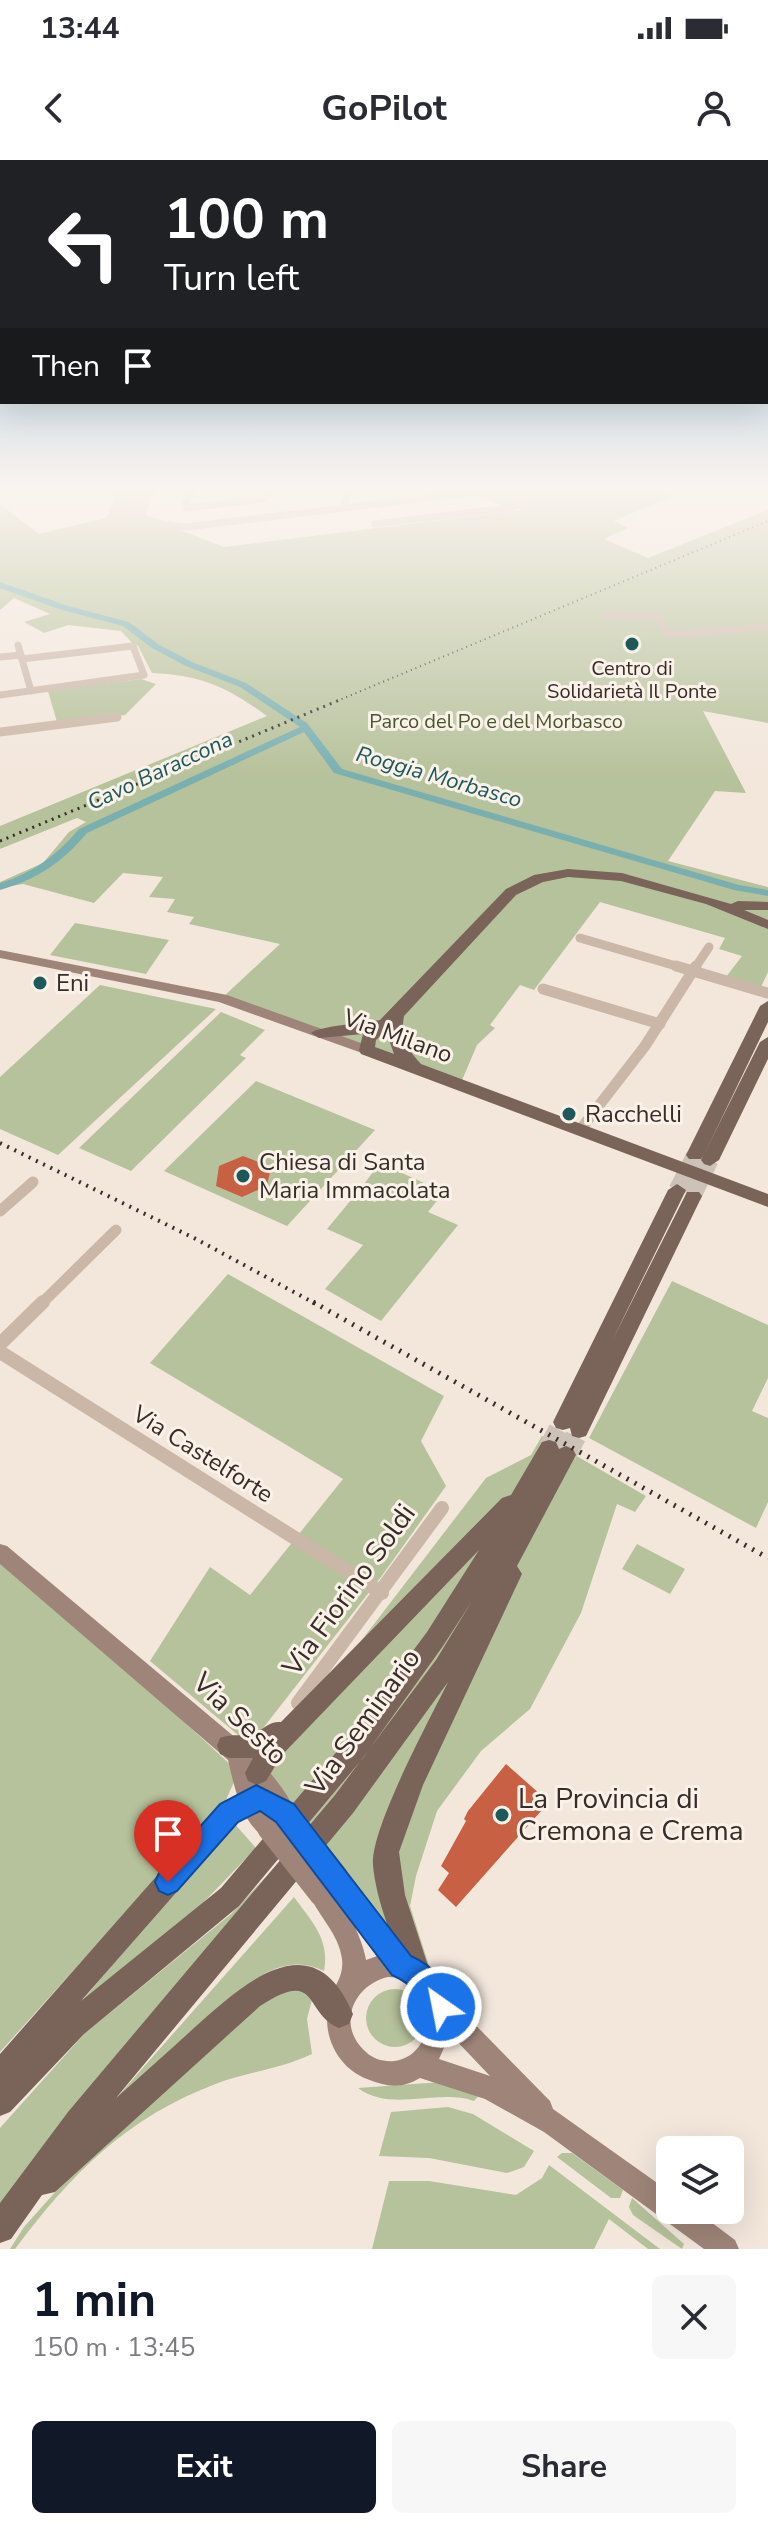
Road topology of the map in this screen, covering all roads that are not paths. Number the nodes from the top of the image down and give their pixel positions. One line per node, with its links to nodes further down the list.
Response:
1 (605, 615): 2 (street)
2 (768, 627)
3 (18, 645): 5 (street)
4 (0, 657): 5 (street)
5 (21, 657): 6 (street); 6 (street)
6 (31, 691): 7 (street)
7 (0, 695)
8 (117, 717): 9 (street)
9 (0, 732)
10 (711, 901): 11 (main road); 12 (main road); 19 (main road)
11 (768, 906)
12 (768, 925)
13 (580, 938): 16 (street)
14 (709, 947): 16 (street)
15 (0, 954): 21 (street, Via Milano)
16 (692, 973): 18 (street); 20 (street)
17 (543, 989): 20 (street)
18 (767, 1000): 22 (main road)
19 (390, 1023): 21 (main road); 23 (main road); 24 (main road)
20 (660, 1024): 25 (street)
21 (319, 1033): 23 (street, Via Milano)
22 (768, 1042)
23 (367, 1050): 24 (main road, Via Milano)
24 (418, 1070): 25 (main road, Via Milano)
25 (580, 1130): 28 (main road, Via Milano)
26 (33, 1182): 29 (street)
27 (685, 1193): 33 (main road)
28 (768, 1201)
29 (0, 1211)
30 (116, 1230): 31 (street)
31 (0, 1344)
32 (0, 1352): 38 (street, Via Castelforte)
33 (571, 1426)
34 (529, 1485): 36 (main road, Via Seminario); 39 (main road); 51 (main road, Via Seminario)
35 (442, 1508): 38 (street, Via Fiorino Soldi)
36 (533, 1519): 45 (main road); 55 (main road, Via Seminario)
37 (0, 1552): 40 (street, Via Sesto)
38 (382, 1593): 39 (street, Via Fiorino Soldi)
39 (308, 1703): 40 (main road); 41 (main road)
40 (233, 1750): 41 (street, Via Sesto); 42 (street)
41 (257, 1773): 42 (street); 43 (street, Via Sesto)
42 (249, 1800): 43 (street); 50 (main road)
43 (277, 1820): 44 (street, Via Sesto, bridge)
44 (328, 1885): 45 (street, Via Sesto); 46 (street)
45 (409, 1969): 46 (street); 47 (street, Via Sesto)
46 (354, 1979): 48 (street)
47 (441, 2007): 49 (street); 52 (street, Via Sesto)
48 (339, 2014): 49 (street, Via Sesto); 55 (main road)
49 (419, 2065): 52 (street, Via Sesto)
50 (0, 2077)
51 (0, 2102)
52 (553, 2123): 53 (street, Via Sesto)
53 (656, 2197)
54 (692, 2224): 56 (street, Via Sesto)
55 (2, 2226)
56 (726, 2249)

